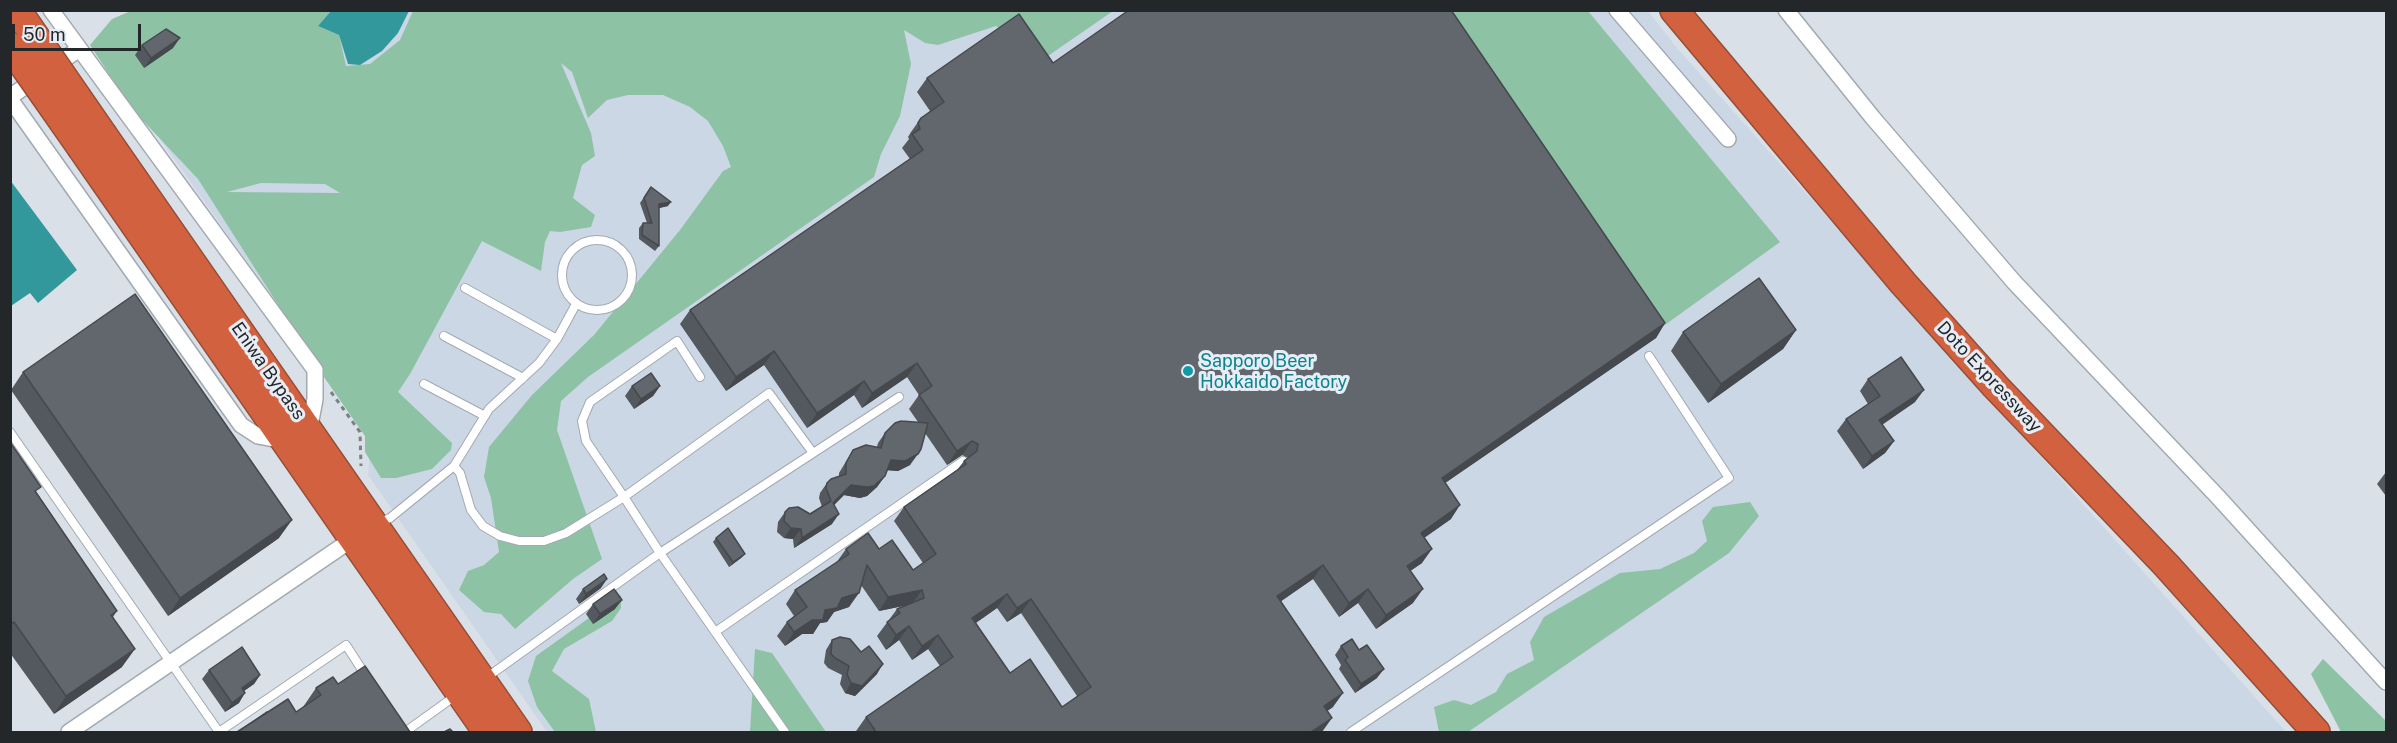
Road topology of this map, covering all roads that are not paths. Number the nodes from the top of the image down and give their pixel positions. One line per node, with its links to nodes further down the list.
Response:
1 (17, 10): 10 (highway, Eniwa Bypass, bridge)
2 (51, 10): 7 (street)
3 (1617, 10): 9 (street)
4 (1674, 10): 41 (highway, Doto Expressway)
5 (1786, 10): 31 (street)
6 (10, 45): 10 (highway, Eniwa Bypass, bridge)
7 (79, 49): 8 (street); 22 (street)
8 (10, 98): 22 (street)
9 (1728, 139)
10 (93, 143): 22 (highway, Eniwa Bypass)
11 (465, 288): 14 (lane)
12 (576, 304): 12 (lane); 14 (lane)
13 (444, 336): 17 (lane)
14 (557, 339): 17 (lane)
15 (1649, 356): 40 (lane)
16 (700, 377): 26 (lane)
17 (523, 378): 20 (lane)
18 (424, 384): 20 (lane)
19 (899, 397): 23 (lane)
20 (484, 416): 25 (lane)
21 (10, 432): 30 (lane)
22 (298, 436): 27 (highway, Eniwa Bypass)
23 (813, 453): 26 (lane); 28 (lane)
24 (963, 461): 29 (lane)
25 (454, 466): 26 (lane); 27 (lane)
26 (624, 497): 28 (lane)
27 (364, 532): 30 (street); 33 (highway, Eniwa Bypass)
28 (660, 553): 29 (lane); 33 (lane)
29 (716, 633): 39 (lane)
30 (171, 663): 32 (lane); 35 (street)
31 (2386, 682)
32 (372, 684)
33 (471, 687): 36 (lane); 37 (highway, Eniwa Bypass); 38 (highway, Eniwa Bypass)
34 (398, 723): 36 (lane)
35 (69, 732)
36 (405, 732)
37 (487, 732)
38 (518, 732)
39 (785, 732)
40 (1351, 732)
41 (2316, 732)

